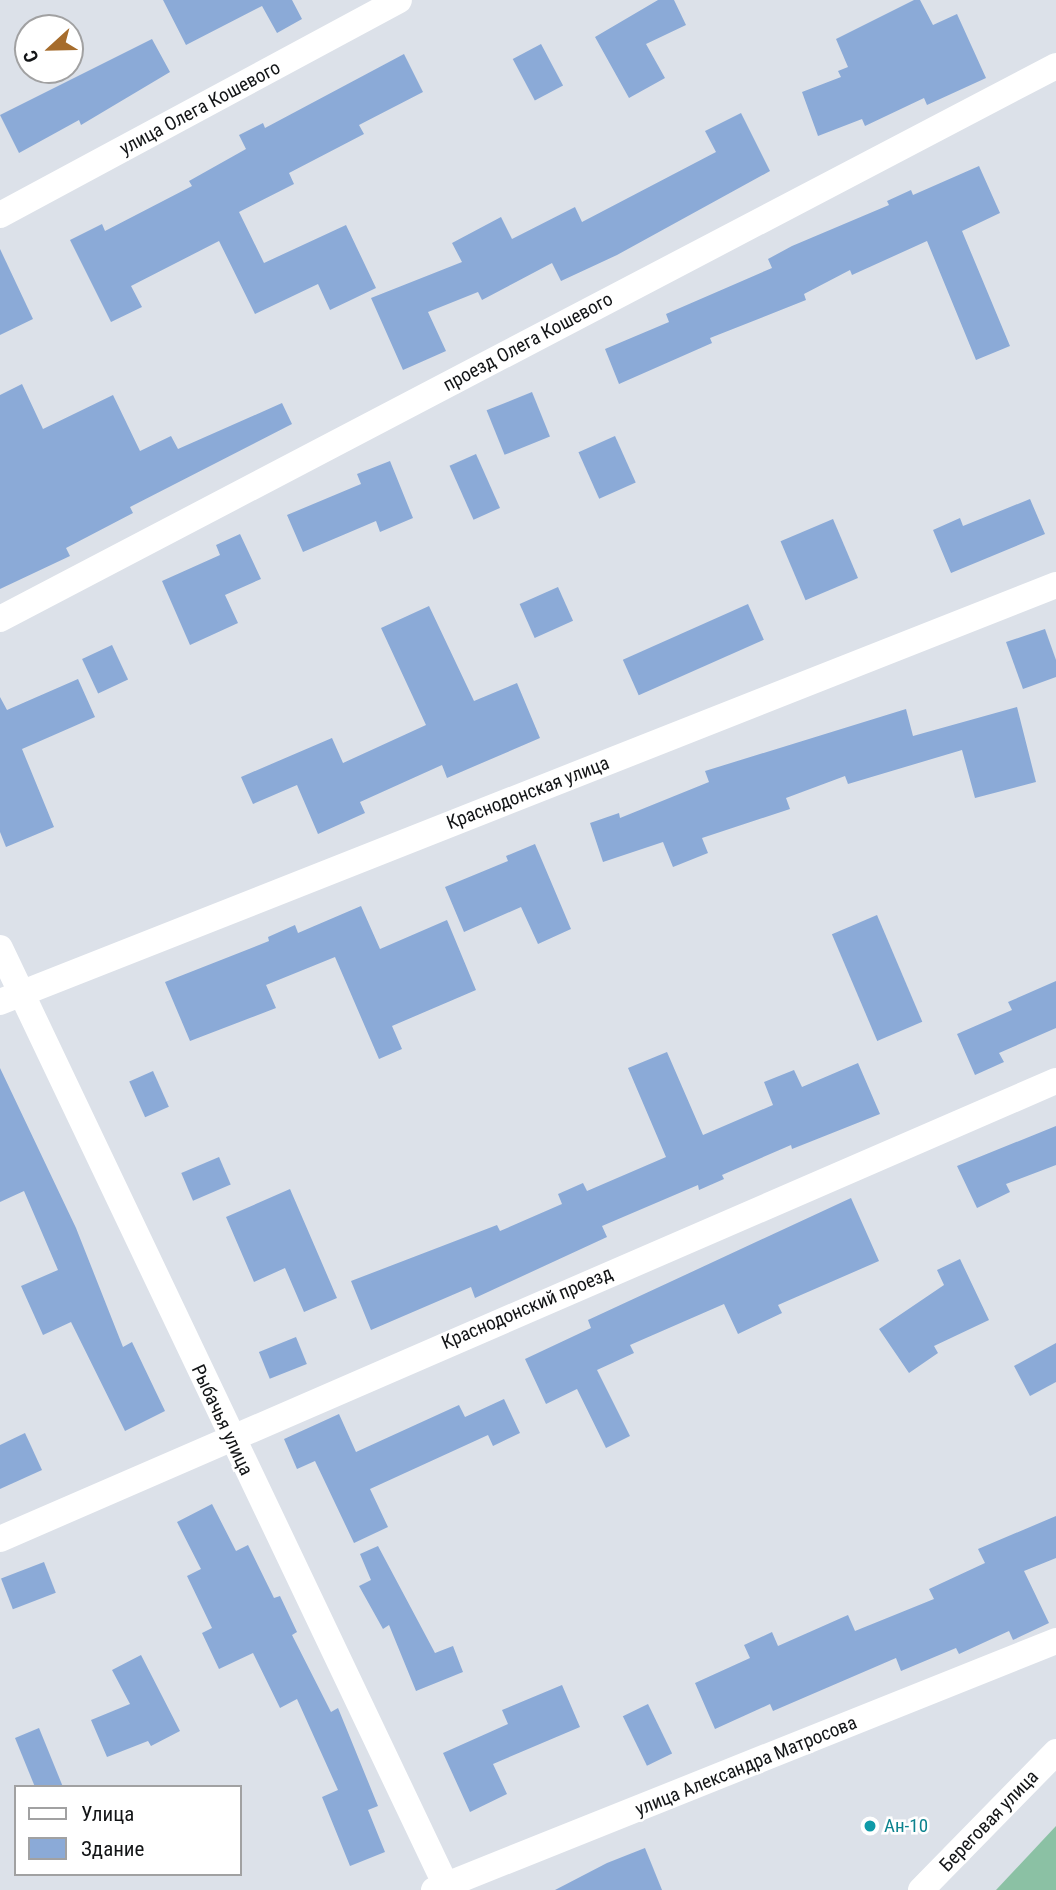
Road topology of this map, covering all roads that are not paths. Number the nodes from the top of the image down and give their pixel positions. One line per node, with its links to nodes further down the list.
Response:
1 (399, 0): 3 (street, улица Олега Кошевого)
2 (1056, 65): 5 (street, проезд Олега Кошевого)
3 (0, 215)
4 (1056, 585): 7 (street, Краснодонская улица)
5 (0, 619)
6 (0, 948): 7 (street, Рыбачья улица)
7 (10, 997): 9 (street, Рыбачья улица)
8 (1056, 1081): 9 (street, Краснодонский проезд)
9 (229, 1437): 10 (street, Краснодонский проезд); 13 (street, Рыбачья улица)
10 (0, 1539)
11 (1056, 1641): 13 (street, улица Александра Матросова)
12 (1056, 1752): 14 (street, Береговая улица)
13 (443, 1889)
14 (921, 1890)

